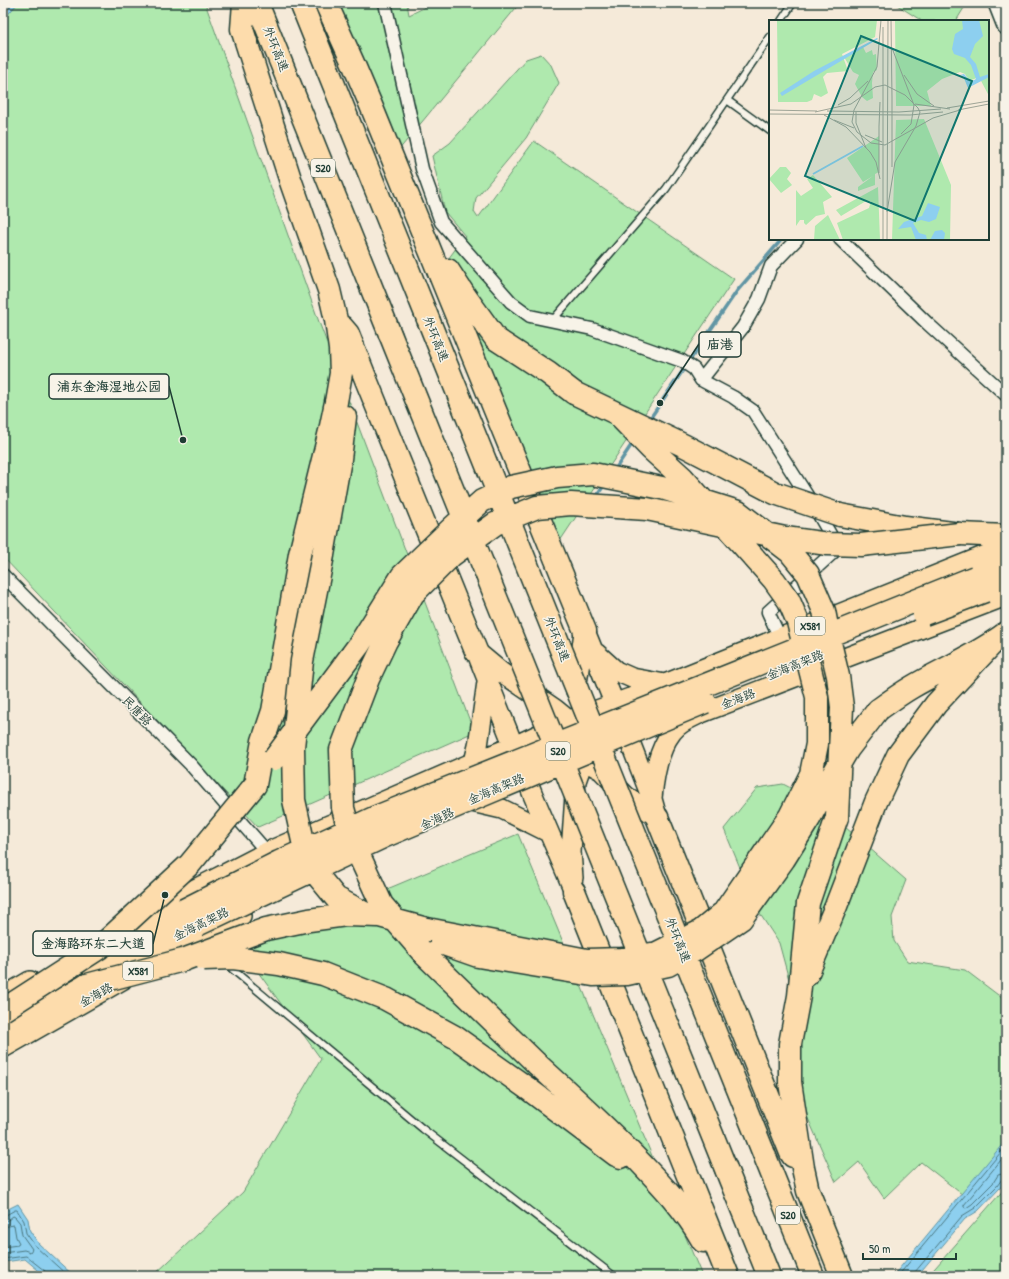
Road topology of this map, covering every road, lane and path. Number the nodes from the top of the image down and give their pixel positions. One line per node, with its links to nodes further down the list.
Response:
1 (244, 3): 16 (highway)
2 (257, 3): 65 (highway, 外环高速 / S20, bridge)
3 (301, 3): 66 (highway, 外环高速 / S20, bridge)
4 (326, 3): 13 (highway)
5 (385, 3): 17 (street)
6 (793, 3): 8 (lane)
7 (997, 3): 9 (street)
8 (782, 20)
9 (1006, 26)
10 (769, 38): 11 (lane)
11 (727, 100): 12 (lane); 17 (lane)
12 (769, 131)
13 (414, 215): 21 (highway, bridge); 31 (highway)
14 (796, 240): 19 (street)
15 (841, 240): 20 (street)
16 (336, 320): 18 (highway); 32 (highway)
17 (552, 321): 19 (street)
18 (341, 373): 30 (highway, bridge); 46 (highway)
19 (701, 380): 29 (street)
20 (1006, 396)
21 (619, 416): 22 (highway, bridge); 53 (highway, bridge)
22 (960, 534): 23 (highway); 60 (highway, bridge)
23 (1006, 536)
24 (1006, 548): 29 (main road, X581)
25 (1006, 565): 57 (highway, 金海高架路, bridge)
26 (3, 575): 50 (street, 民唐路)
27 (1006, 583): 54 (highway, 金海高架路, bridge)
28 (1006, 596): 36 (main road, 金海路 / X581)
29 (780, 638): 34 (main road, X581)
30 (999, 638): 56 (highway)
31 (588, 640): 34 (main road); 35 (main road); 37 (main road)
32 (476, 651): 33 (main road); 37 (main road)
33 (488, 681): 41 (main road); 44 (main road)
34 (665, 684): 35 (main road, X581)
35 (609, 706): 37 (main road, X581); 38 (main road); 40 (main road)
36 (704, 712): 40 (main road, 金海路 / X581); 48 (main road)
37 (570, 720): 38 (main road); 39 (main road, X581); 42 (main road)
38 (588, 736): 40 (main road); 43 (main road)
39 (533, 737): 41 (main road, X581); 42 (main road)
40 (625, 744): 43 (main road, 金海路 / X581); 48 (main road)
41 (514, 746): 44 (main road, X581); 45 (main road)
42 (561, 747): 43 (main road); 45 (main road)
43 (584, 761): 45 (main road, 金海路 / X581); 48 (main road); 51 (main road)
44 (474, 762): 50 (main road, X581)
45 (536, 778): 47 (main road, 金海路 / X581); 49 (main road)
46 (255, 786): 56 (highway, bridge); 57 (highway, bridge)
47 (472, 802): 49 (main road); 52 (main road, 金海路 / X581)
48 (654, 808): 61 (highway)
49 (548, 832): 51 (main road)
50 (267, 852): 55 (main road, X581)
51 (574, 891): 64 (highway)
52 (196, 938): 59 (main road, 金海路 / X581); 62 (lane)
53 (183, 960): 54 (highway, bridge); 60 (highway, bridge)
54 (87, 985): 58 (highway, 金海高架路)
55 (3, 996)
56 (799, 996): 61 (highway)
57 (3, 1010)
58 (3, 1033)
59 (3, 1048)
60 (644, 1166): 63 (highway)
61 (803, 1168): 67 (highway)
62 (614, 1276)
63 (725, 1276)
64 (728, 1276)
65 (769, 1276)
66 (813, 1276)
67 (842, 1276)

